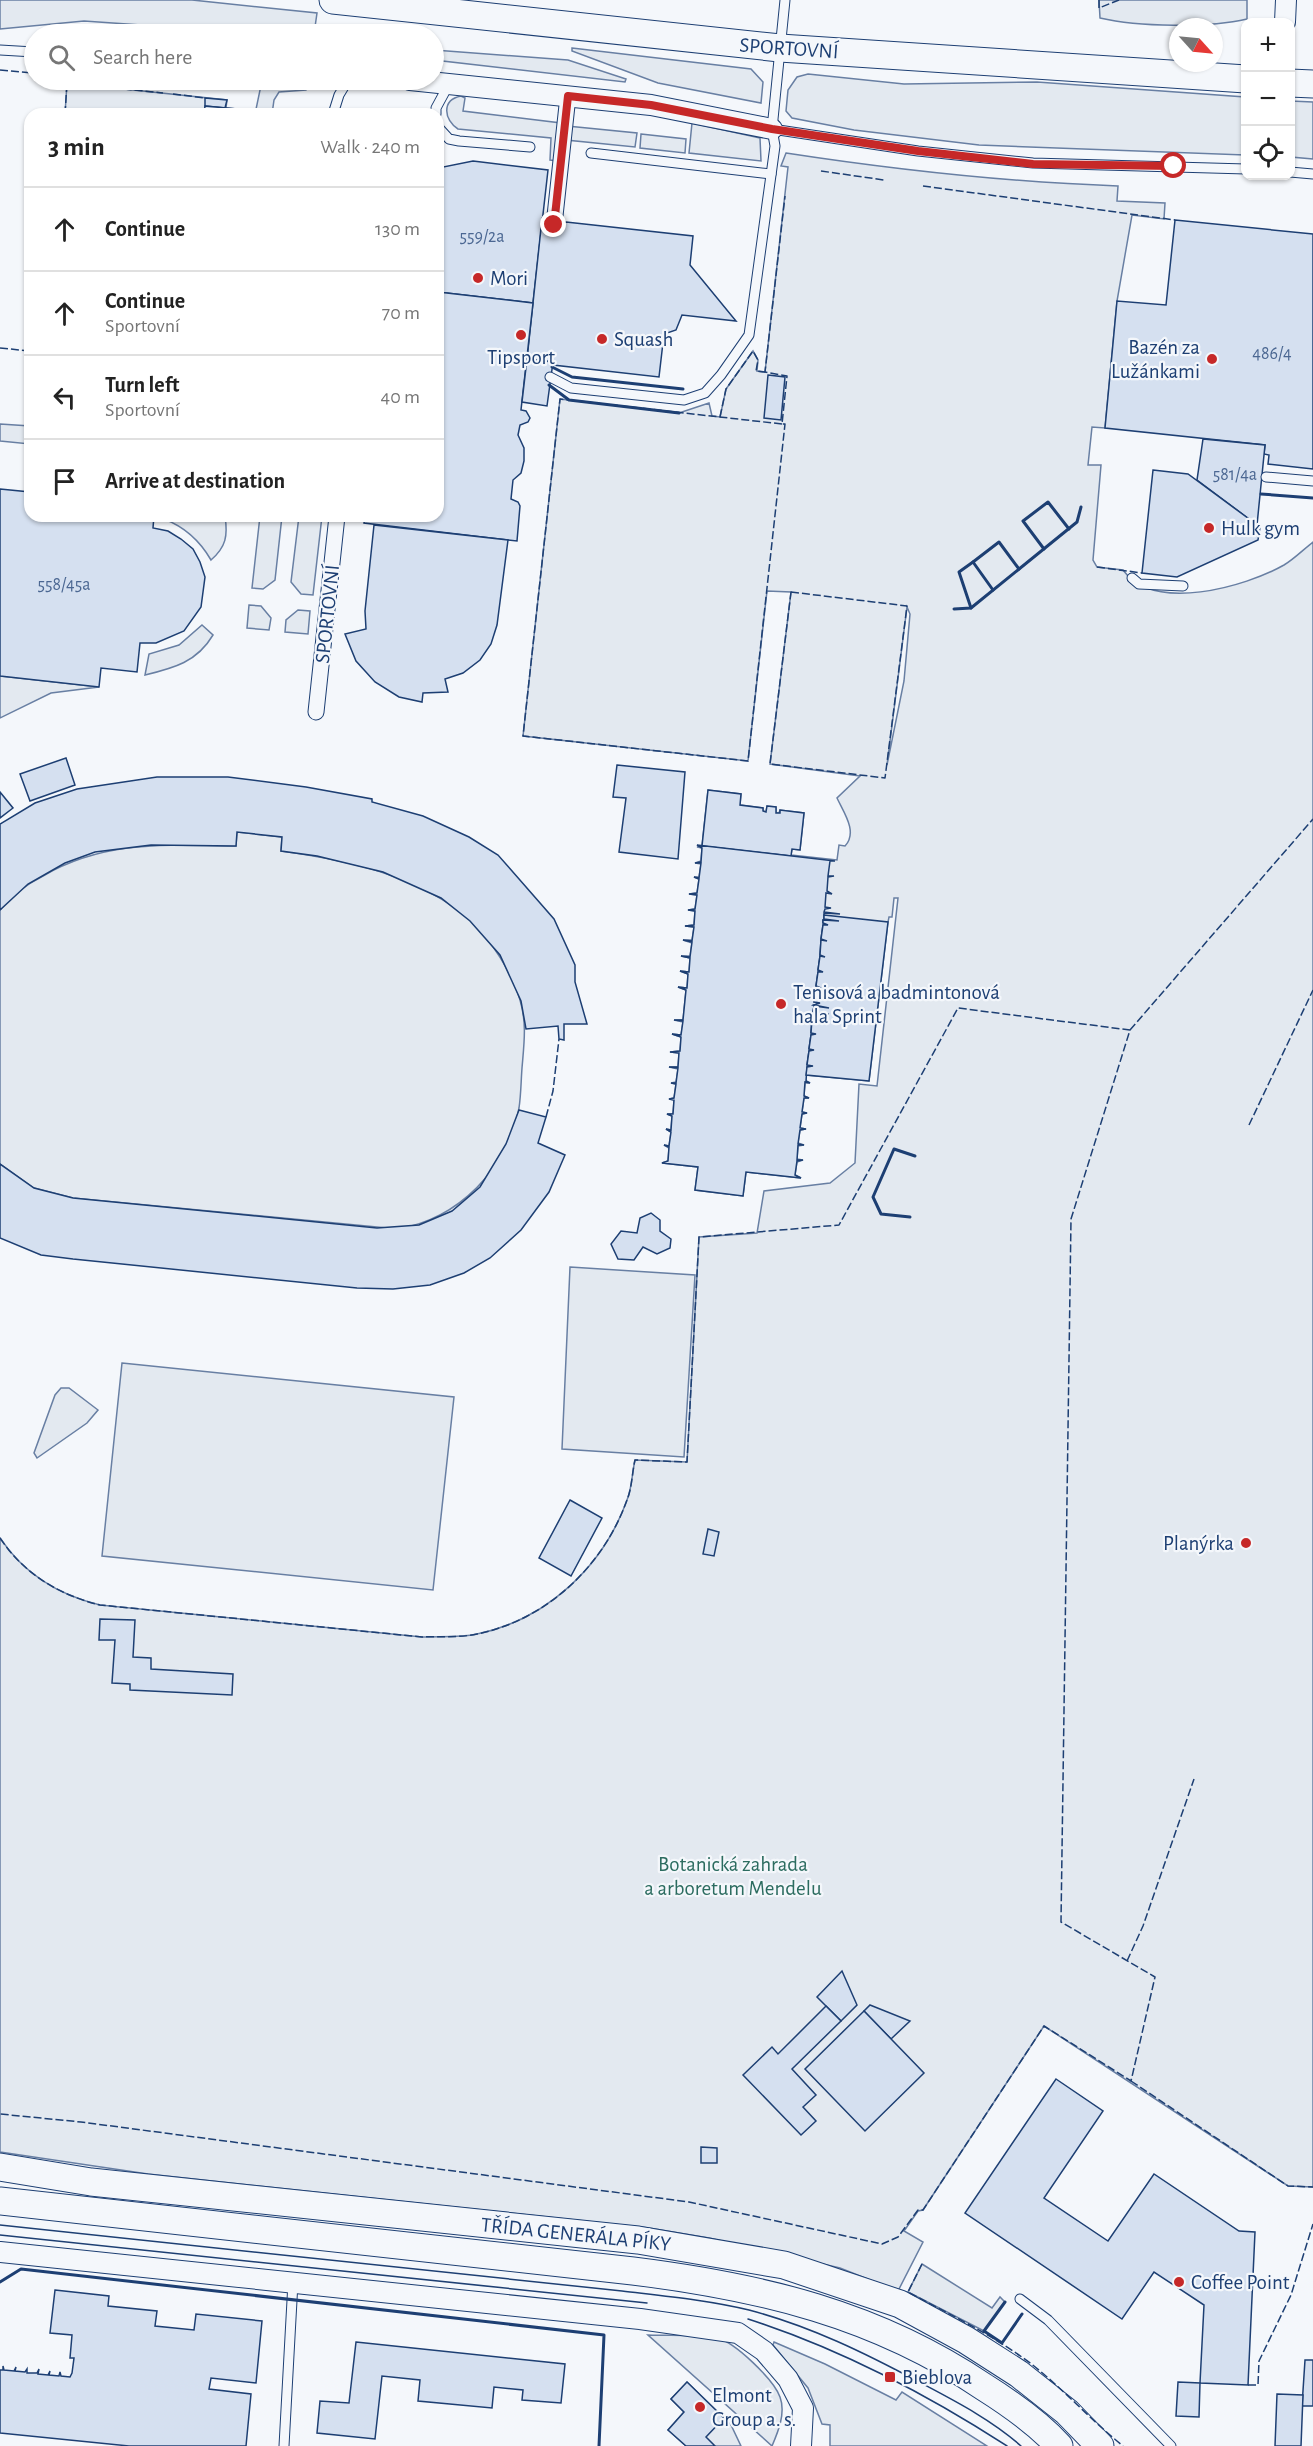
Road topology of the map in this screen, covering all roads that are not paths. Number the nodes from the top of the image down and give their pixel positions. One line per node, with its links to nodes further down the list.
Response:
1 (333, 0): 5 (main road, SPORTOVNÍ)
2 (785, 0): 5 (lane)
3 (1286, 0): 4 (street)
4 (1285, 18)
5 (780, 48): 8 (main road, SPORTOVNÍ); 17 (lane)
6 (0, 50): 7 (lane)
7 (24, 51)
8 (1241, 79)
9 (444, 83): 11 (street)
10 (1295, 83): 12 (main road)
11 (449, 84): 14 (street); 16 (lane)
12 (1313, 84)
13 (342, 90): 15 (lane)
14 (568, 96): 17 (street); 25 (street)
15 (335, 108)
16 (436, 108)
17 (772, 129): 21 (lane); 23 (lane)
18 (444, 135): 19 (lane)
19 (531, 147)
20 (591, 153): 23 (lane)
21 (1241, 169)
22 (1295, 172): 24 (lane)
23 (771, 174): 26 (lane)
24 (1313, 174)
25 (554, 225)
26 (550, 377)
27 (1266, 477): 28 (lane)
28 (1313, 481)
29 (337, 522): 32 (street, SPORTOVNÍ)
30 (1132, 578): 31 (lane)
31 (1183, 586)
32 (315, 712)
33 (0, 2168): 41 (main road, TŘÍDA GENERÁLA PÍKY)
34 (0, 2201): 40 (main road, TŘÍDA GENERÁLA PÍKY)
35 (0, 2252): 36 (street)
36 (293, 2282): 38 (street); 39 (lane)
37 (1020, 2299): 42 (lane)
38 (801, 2443)
39 (284, 2446)
40 (1059, 2446)
41 (1100, 2446)
42 (1171, 2446)

